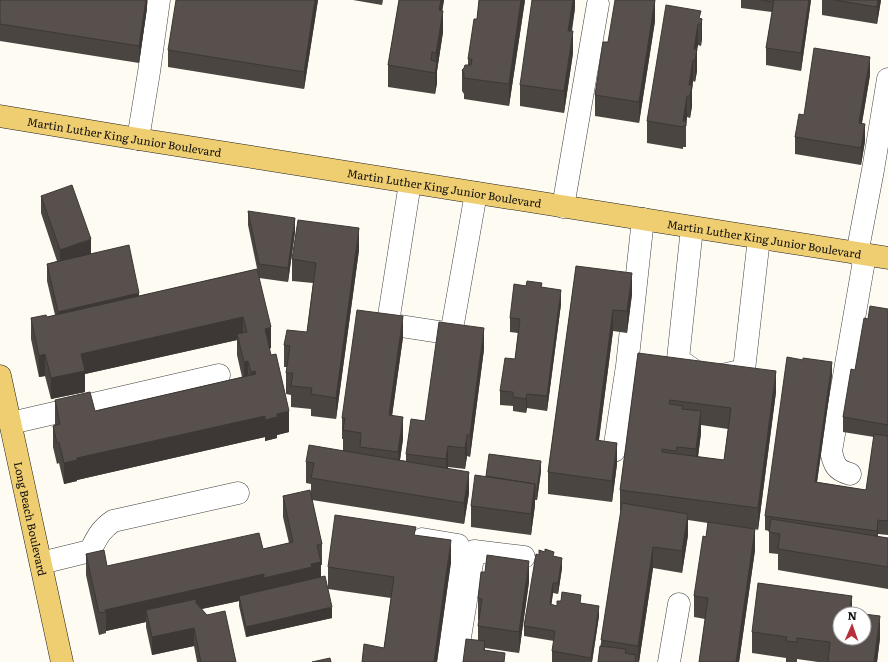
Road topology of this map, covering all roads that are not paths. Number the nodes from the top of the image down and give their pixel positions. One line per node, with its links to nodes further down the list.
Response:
1 (159, 0): 5 (lane)
2 (598, 4): 8 (lane)
3 (888, 79): 12 (lane)
4 (0, 116): 5 (main road, Martin Luther King Junior Boulevard)
5 (138, 139): 6 (main road, Martin Luther King Junior Boulevard)
6 (410, 182): 7 (main road, Martin Luther King Junior Boulevard); 7 (lane)
7 (476, 193): 8 (main road, Martin Luther King Junior Boulevard)
8 (563, 207): 9 (main road, Martin Luther King Junior Boulevard)
9 (643, 220): 10 (main road, Martin Luther King Junior Boulevard); 17 (lane)
10 (692, 228): 11 (main road, Martin Luther King Junior Boulevard); 11 (lane)
11 (760, 238): 12 (main road, Martin Luther King Junior Boulevard)
12 (861, 254): 13 (main road, Martin Luther King Junior Boulevard); 18 (lane)
13 (888, 258)
14 (219, 375): 16 (lane)
15 (0, 376): 16 (main road, Long Beach Boulevard)
16 (11, 423): 22 (main road, Long Beach Boulevard)
17 (614, 452)
18 (850, 474)
19 (238, 493): 22 (lane)
20 (403, 536): 25 (lane)
21 (524, 557): 26 (lane)
22 (41, 563): 24 (main road, Long Beach Boulevard)
23 (679, 604): 27 (lane)
24 (62, 662)
25 (440, 662)
26 (456, 662)
27 (670, 662)

